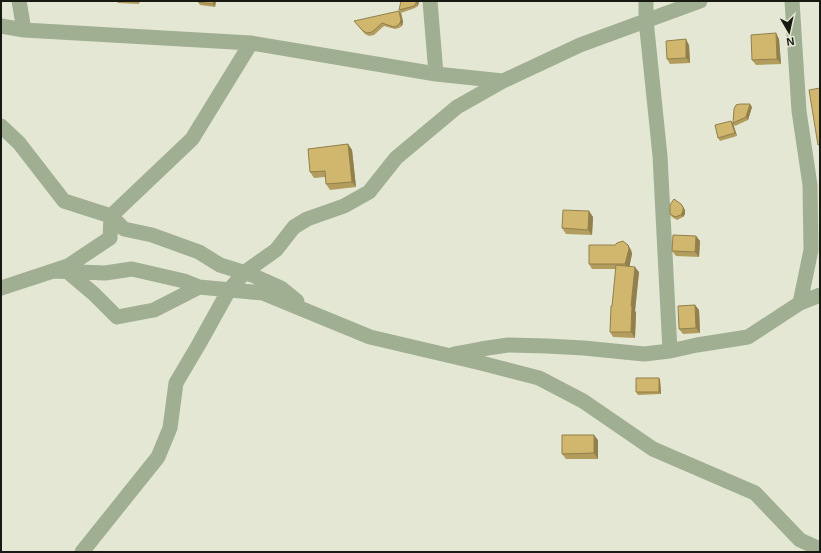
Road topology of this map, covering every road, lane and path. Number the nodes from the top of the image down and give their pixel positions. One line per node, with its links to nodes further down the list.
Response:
1 (19, 1): 8 (street)
2 (430, 1): 10 (street)
3 (646, 1): 6 (street)
4 (700, 1): 6 (street)
5 (792, 1): 21 (street)
6 (646, 20): 11 (street); 23 (street)
7 (1, 26): 8 (street)
8 (24, 30): 9 (street)
9 (251, 42): 10 (street); 13 (street)
10 (436, 74): 11 (street)
11 (503, 81): 16 (street)
12 (1, 126): 13 (street)
13 (111, 216): 14 (street); 16 (street)
14 (53, 271): 15 (street); 18 (street)
15 (68, 272): 17 (street); 17 (street)
16 (245, 272): 19 (street); 22 (street)
17 (199, 287): 19 (street)
18 (1, 288)
19 (229, 290): 22 (street); 26 (street)
20 (820, 295): 21 (street)
21 (800, 303): 23 (street)
22 (311, 312): 24 (street)
23 (670, 350): 24 (street)
24 (448, 355): 25 (street)
25 (820, 549)
26 (82, 552)

